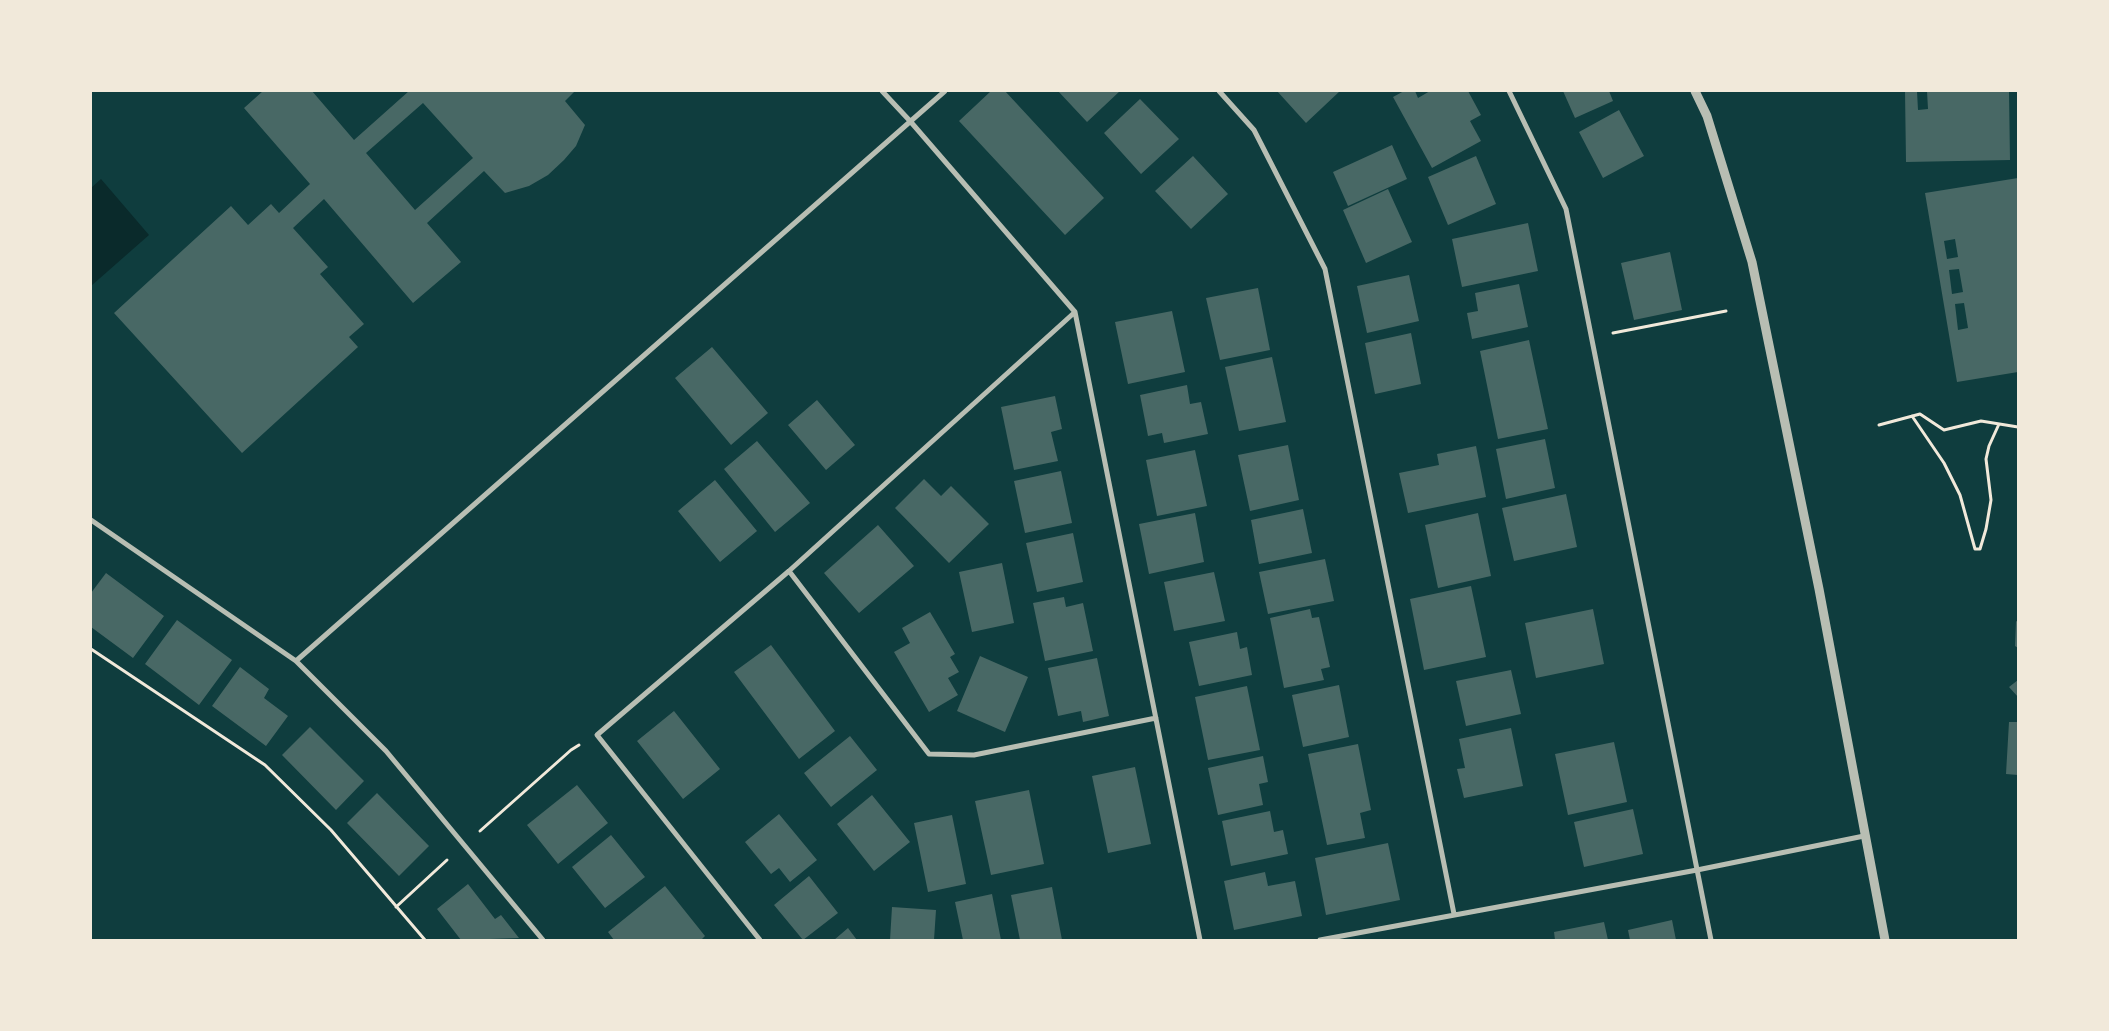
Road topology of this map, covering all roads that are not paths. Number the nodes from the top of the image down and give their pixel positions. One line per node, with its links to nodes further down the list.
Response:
1 (882, 91): 6 (street)
2 (945, 91): 6 (street)
3 (1219, 91): 14 (street)
4 (1509, 91): 13 (street)
5 (1695, 91): 12 (street)
6 (910, 121): 7 (street); 10 (street)
7 (1075, 312): 9 (street); 11 (street)
8 (91, 520): 10 (street)
9 (789, 571): 11 (street); 16 (street)
10 (296, 661): 15 (street)
11 (1156, 718): 17 (street)
12 (1864, 836): 13 (street); 20 (street)
13 (1697, 870): 14 (street); 19 (street)
14 (1454, 914): 18 (street)
15 (543, 940)
16 (760, 940)
17 (1200, 940)
18 (1320, 940)
19 (1711, 940)
20 (1885, 940)

